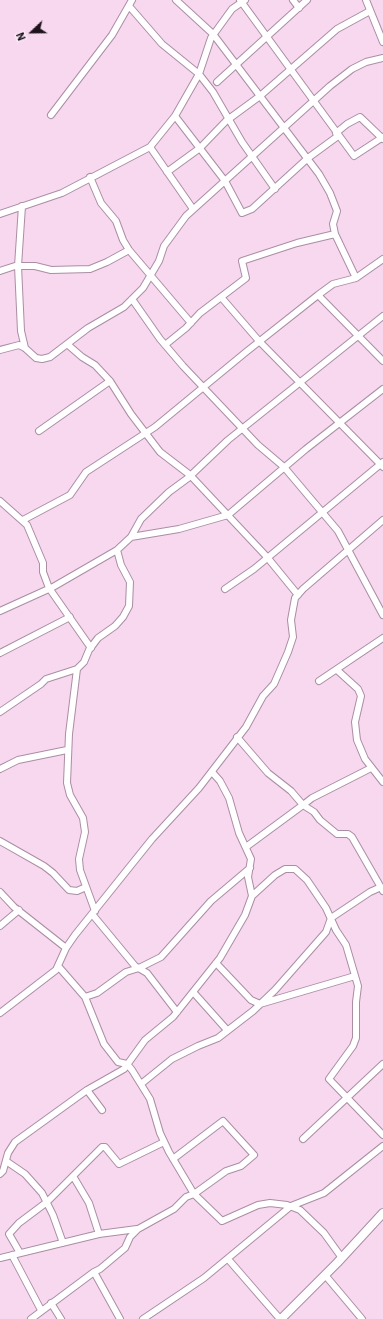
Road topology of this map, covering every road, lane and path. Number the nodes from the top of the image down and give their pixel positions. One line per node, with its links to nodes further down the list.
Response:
1 (293, 0): 7 (street)
2 (307, 0): 7 (street)
3 (366, 0): 8 (street)
4 (180, 1): 9 (street)
5 (242, 1): 9 (street); 10 (street)
6 (130, 3): 15 (street); 19 (street)
7 (299, 8): 10 (street)
8 (370, 11): 11 (street); 14 (street)
9 (214, 34): 13 (street); 15 (street)
10 (267, 37): 13 (street); 14 (street)
11 (383, 42)
12 (383, 58): 18 (street)
13 (237, 64): 16 (street); 17 (street)
14 (290, 70): 17 (street); 18 (street)
15 (200, 74): 20 (street); 21 (street)
16 (217, 82)
17 (260, 96): 21 (street); 22 (street)
18 (314, 102): 22 (street); 23 (street)
19 (51, 115)
20 (175, 116): 25 (street); 26 (street)
21 (229, 119): 26 (street); 27 (street)
22 (284, 129): 27 (street); 28 (street)
23 (337, 134): 24 (street); 24 (street); 28 (street)
24 (383, 138)
25 (150, 147): 29 (street); 30 (street)
26 (200, 148): 29 (street); 31 (street)
27 (254, 156): 31 (street); 32 (street)
28 (308, 158): 32 (street); 36 (street)
29 (167, 172): 34 (street)
30 (90, 177): 33 (street); 37 (street)
31 (225, 181): 32 (street); 34 (street)
32 (275, 189)
33 (22, 206): 35 (street); 39 (street)
34 (193, 209): 41 (street)
35 (0, 214)
36 (335, 234): 42 (street); 44 (street)
37 (129, 250): 39 (street); 41 (street)
38 (383, 259): 42 (street)
39 (18, 266): 40 (street); 52 (street)
40 (0, 271)
41 (151, 274): 45 (street); 47 (street)
42 (356, 278): 43 (street)
43 (318, 295): 48 (street); 49 (street)
44 (221, 297): 47 (street); 49 (street)
45 (132, 299): 50 (street); 51 (street)
46 (383, 316): 48 (street)
47 (191, 323): 51 (street)
48 (358, 337): 54 (street); 56 (street)
49 (258, 341): 56 (street); 57 (street)
50 (67, 344): 52 (street); 55 (street)
51 (165, 345): 57 (street)
52 (25, 348): 53 (street)
53 (0, 350)
54 (383, 361)
55 (110, 381): 61 (street); 62 (street)
56 (299, 384): 59 (street); 60 (street)
57 (202, 388): 60 (street); 62 (street)
58 (383, 389): 59 (street)
59 (340, 423): 63 (street); 64 (street)
60 (243, 428): 64 (street); 65 (street)
61 (39, 431)
62 (145, 434): 65 (street); 69 (street)
63 (382, 464): 67 (street)
64 (284, 467): 67 (street); 68 (street)
65 (190, 475): 68 (street); 71 (street)
66 (0, 501): 69 (street)
67 (322, 512): 72 (street); 74 (street)
68 (228, 515): 71 (street); 74 (street)
69 (23, 520): 75 (street)
70 (383, 520): 72 (street)
71 (132, 537): 73 (street)
72 (349, 549): 77 (street); 79 (street)
73 (117, 550): 75 (street); 82 (street)
74 (267, 557): 76 (street); 77 (street)
75 (48, 588): 78 (street); 80 (street)
76 (225, 589)
77 (298, 595): 88 (street)
78 (0, 611)
79 (383, 616)
80 (70, 617): 82 (street); 83 (street)
81 (383, 638): 85 (street)
82 (91, 648): 84 (street)
83 (0, 653)
84 (77, 669): 87 (street); 89 (street)
85 (337, 670): 86 (street); 90 (street)
86 (319, 681)
87 (0, 712)
88 (237, 737): 92 (street); 94 (street)
89 (67, 750): 91 (street); 98 (street)
90 (371, 768): 93 (street); 94 (street)
91 (0, 769)
92 (212, 772): 96 (street); 103 (street)
93 (383, 782)
94 (302, 805): 96 (street); 99 (street)
95 (0, 841): 98 (street)
96 (246, 847): 97 (street)
97 (250, 868): 101 (street); 109 (street)
98 (86, 887): 103 (street)
99 (382, 889): 104 (street)
100 (0, 892): 102 (street)
101 (252, 896): 104 (street); 107 (street)
102 (18, 910): 105 (street); 106 (street)
103 (93, 912): 106 (street); 109 (street)
104 (330, 918): 110 (street); 113 (street)
105 (0, 926)
106 (66, 948): 108 (street)
107 (216, 963): 111 (street); 113 (street)
108 (58, 966): 112 (street); 115 (street)
109 (139, 968): 112 (street); 114 (street)
110 (356, 976): 113 (street); 121 (street)
111 (194, 993): 114 (street); 116 (street)
112 (85, 997): 117 (street)
113 (260, 1004): 116 (street)
114 (177, 1012): 117 (street)
115 (0, 1013)
116 (227, 1030): 119 (street)
117 (127, 1064): 119 (street); 120 (street)
118 (383, 1064): 121 (street)
119 (141, 1084): 125 (street)
120 (87, 1090): 122 (street); 128 (street)
121 (346, 1098): 123 (street); 124 (street)
122 (102, 1110)
123 (383, 1136)
124 (303, 1139)
125 (164, 1142): 127 (street); 130 (street)
126 (383, 1146): 133 (street)
127 (173, 1159): 131 (street); 131 (street)
128 (6, 1161): 129 (street); 132 (street)
129 (0, 1174)
130 (73, 1176): 132 (street); 136 (street)
131 (194, 1194): 133 (street); 135 (street)
132 (46, 1202): 137 (street); 138 (street)
133 (291, 1206): 141 (street); 142 (street)
134 (383, 1213): 141 (main road)
135 (138, 1229): 136 (street); 143 (street)
136 (99, 1234): 137 (street)
137 (64, 1244): 138 (street)
138 (20, 1253): 139 (street)
139 (12, 1255): 140 (street); 146 (street)
140 (0, 1258)
141 (342, 1258): 144 (main road)
142 (228, 1259): 150 (street); 151 (street)
143 (94, 1272): 145 (street); 149 (street)
144 (325, 1275): 151 (main road); 152 (street)
145 (52, 1303): 146 (street); 148 (street)
146 (41, 1310): 147 (street)
147 (31, 1319)
148 (60, 1319)
149 (120, 1319)
150 (143, 1319)
151 (280, 1319)
152 (362, 1319)

